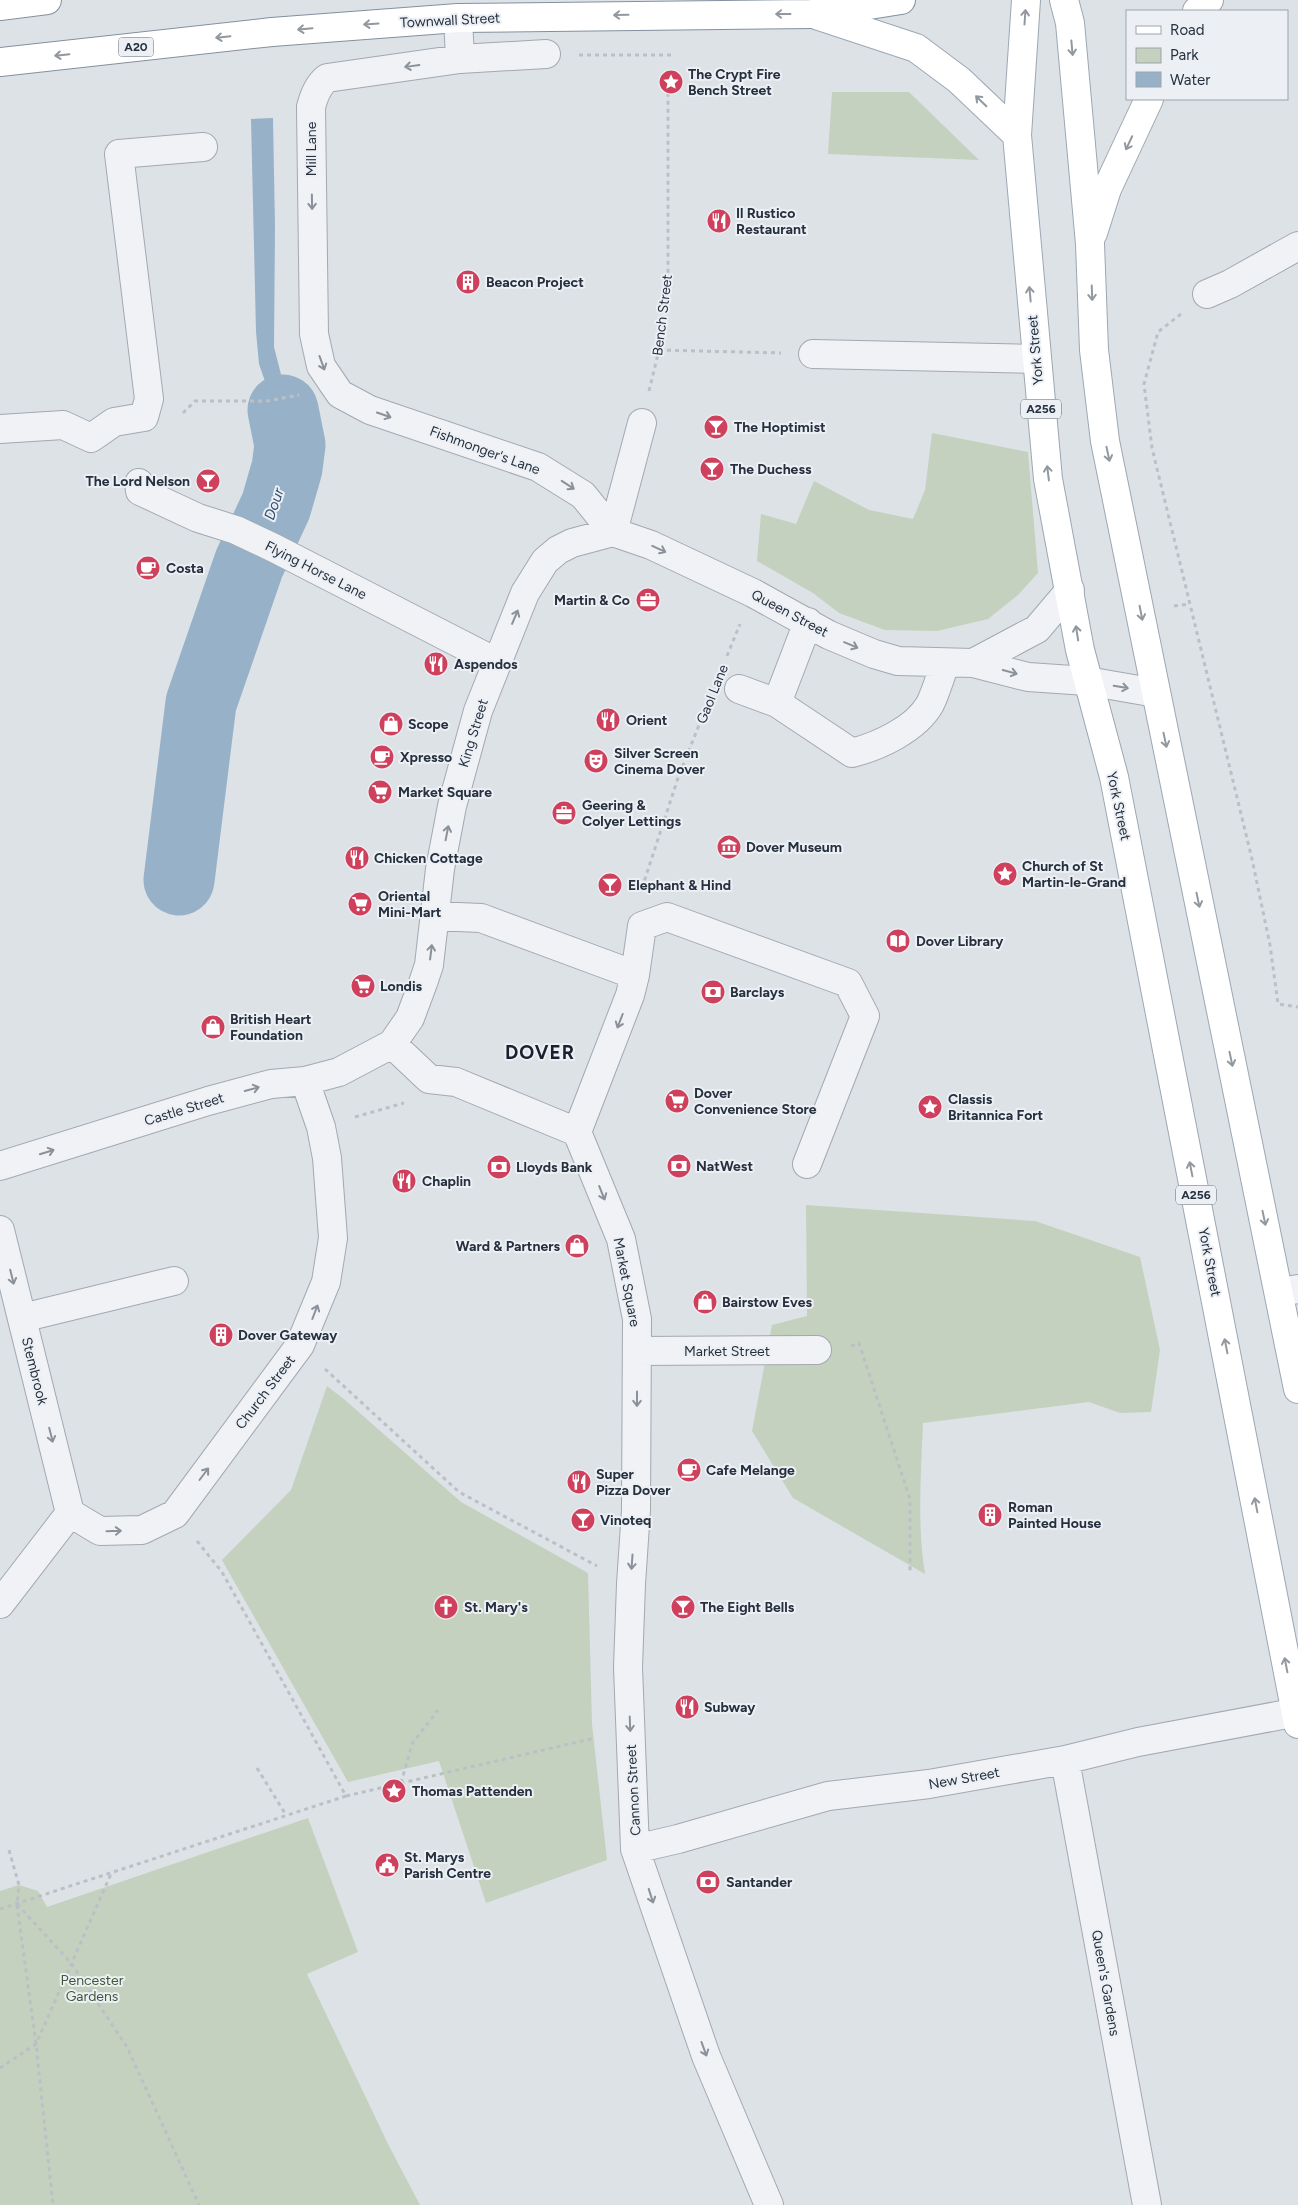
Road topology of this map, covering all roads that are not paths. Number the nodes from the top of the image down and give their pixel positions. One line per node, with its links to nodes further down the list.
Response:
1 (47, 0): 6 (main road)
2 (901, 0): 8 (main road, Townwall Street / A20)
3 (1026, 0): 14 (main road, York Street / A256, one-way to 3)
4 (1064, 0): 16 (main road, one-way to 16)
5 (1209, 0): 7 (main road)
6 (0, 6)
7 (1198, 10)
8 (813, 14): 9 (main road, Townwall Street / A20, one-way to 9); 14 (main road, one-way to 8)
9 (458, 18): 11 (street); 12 (main road, Townwall Street / A20, one-way to 12)
10 (546, 54): 11 (street, Mill Lane)
11 (460, 59): 21 (street, Mill Lane, one-way to 21)
12 (0, 62)
13 (1149, 100): 16 (main road, one-way to 16)
14 (1016, 135): 20 (main road, York Street / A256, one-way to 14)
15 (203, 147): 23 (street)
16 (1090, 244): 33 (main road, one-way to 33)
17 (1298, 246): 18 (street)
18 (1207, 294)
19 (812, 354): 20 (street)
20 (1036, 359): 26 (main road, York Street / A256, one-way to 20)
21 (340, 394): 25 (street, Fishmonger's Lane, one-way to 25)
22 (642, 423): 25 (street)
23 (0, 429)
24 (139, 482): 28 (street, Flying Horse Lane)
25 (614, 532): 27 (street, Queen Street, one-way to 27); 28 (street, King Street, one-way to 25)
26 (1070, 590): 29 (street, Queen Street); 31 (main road, York Street / A256, one-way to 26)
27 (808, 622): 30 (street, Queen Street, one-way to 30); 34 (street)
28 (496, 662): 35 (street, King Street, one-way to 28)
29 (974, 663): 30 (street, Queen Street); 31 (street, Queen Street, one-way to 31)
30 (945, 664): 34 (street)
31 (1087, 680): 33 (street, Queen Street, one-way to 33); 52 (main road, York Street / A256, one-way to 31)
32 (740, 689): 34 (street)
33 (1156, 693): 45 (main road, one-way to 45)
34 (777, 703)
35 (435, 916): 36 (street); 37 (street, King Street, one-way to 35)
36 (635, 975): 40 (street, one-way to 40); 41 (street)
37 (392, 1044): 38 (street, King Street); 40 (street)
38 (369, 1058): 39 (street, Castle Street)
39 (306, 1081): 42 (street, Castle Street, one-way to 39); 50 (street, Church Street, one-way to 39)
40 (577, 1132): 48 (street, Market Square, one-way to 48)
41 (806, 1164)
42 (0, 1166)
43 (0, 1230): 46 (street, Stembrook, one-way to 46)
44 (174, 1281): 46 (street)
45 (1289, 1291): 49 (main road)
46 (22, 1318): 50 (street, Stembrook, one-way to 50)
47 (817, 1350): 48 (street, Market Street)
48 (637, 1351): 54 (street, Cannon Street, one-way to 54)
49 (1298, 1390)
50 (70, 1513): 51 (street)
51 (0, 1604)
52 (1297, 1716): 53 (street, New Street)
53 (1065, 1760): 54 (street, New Street); 56 (street, Queen's Gardens)
54 (635, 1849): 55 (street, Cannon Street, one-way to 55)
55 (769, 2205)
56 (1147, 2205)

